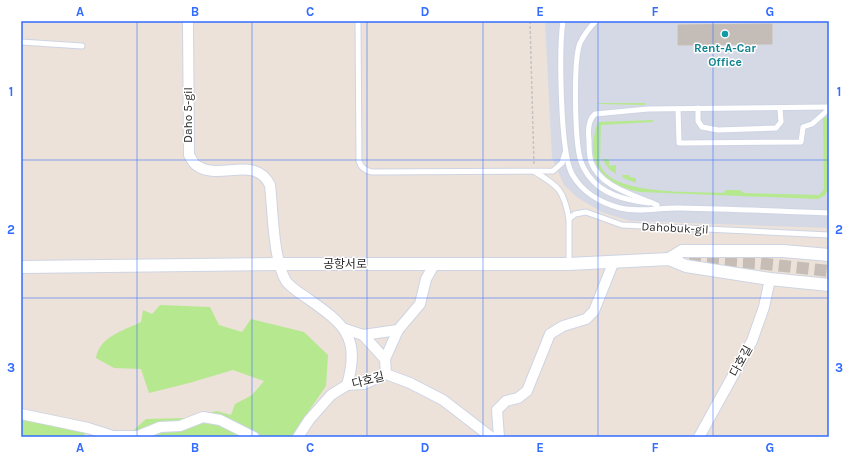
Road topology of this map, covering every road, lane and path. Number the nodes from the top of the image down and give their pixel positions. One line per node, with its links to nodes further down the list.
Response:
1 (188, 21): 22 (street, Daho 5-gil)
2 (358, 21): 13 (lane)
3 (530, 21): 13 (path)
4 (563, 21): 12 (lane)
5 (596, 21): 14 (lane)
6 (21, 42): 7 (lane)
7 (82, 46)
8 (678, 108): 9 (lane); 11 (lane); 14 (lane)
9 (698, 108): 10 (lane); 10 (lane)
10 (780, 108): 11 (lane)
11 (829, 108)
12 (565, 152): 13 (lane); 15 (lane)
13 (534, 172): 17 (lane)
14 (658, 205): 15 (lane)
15 (678, 208): 16 (lane)
16 (829, 213)
17 (569, 219): 18 (lane, Dahobuk-gil); 23 (lane)
18 (829, 235)
19 (829, 255): 20 (street)
20 (669, 259): 21 (street, 공항서로); 26 (street)
21 (614, 261): 23 (street, 공항서로); 38 (street)
22 (279, 264): 24 (street, 공항서로); 25 (street, 공항서로); 28 (street, Daho 5-gil)
23 (569, 264): 24 (street, 공항서로)
24 (434, 265): 29 (street)
25 (21, 267)
26 (770, 279): 27 (street); 39 (street, 다호길)
27 (829, 285)
28 (345, 329): 30 (street); 33 (street)
29 (398, 330): 30 (street); 31 (street)
30 (363, 335): 31 (street)
31 (385, 359): 32 (street)
32 (386, 374): 33 (street, 다호길); 37 (street, 다호길)
33 (347, 385): 36 (street, 다호길)
34 (21, 414): 35 (street)
35 (254, 437)
36 (298, 437)
37 (491, 437)
38 (499, 437)
39 (699, 437)

